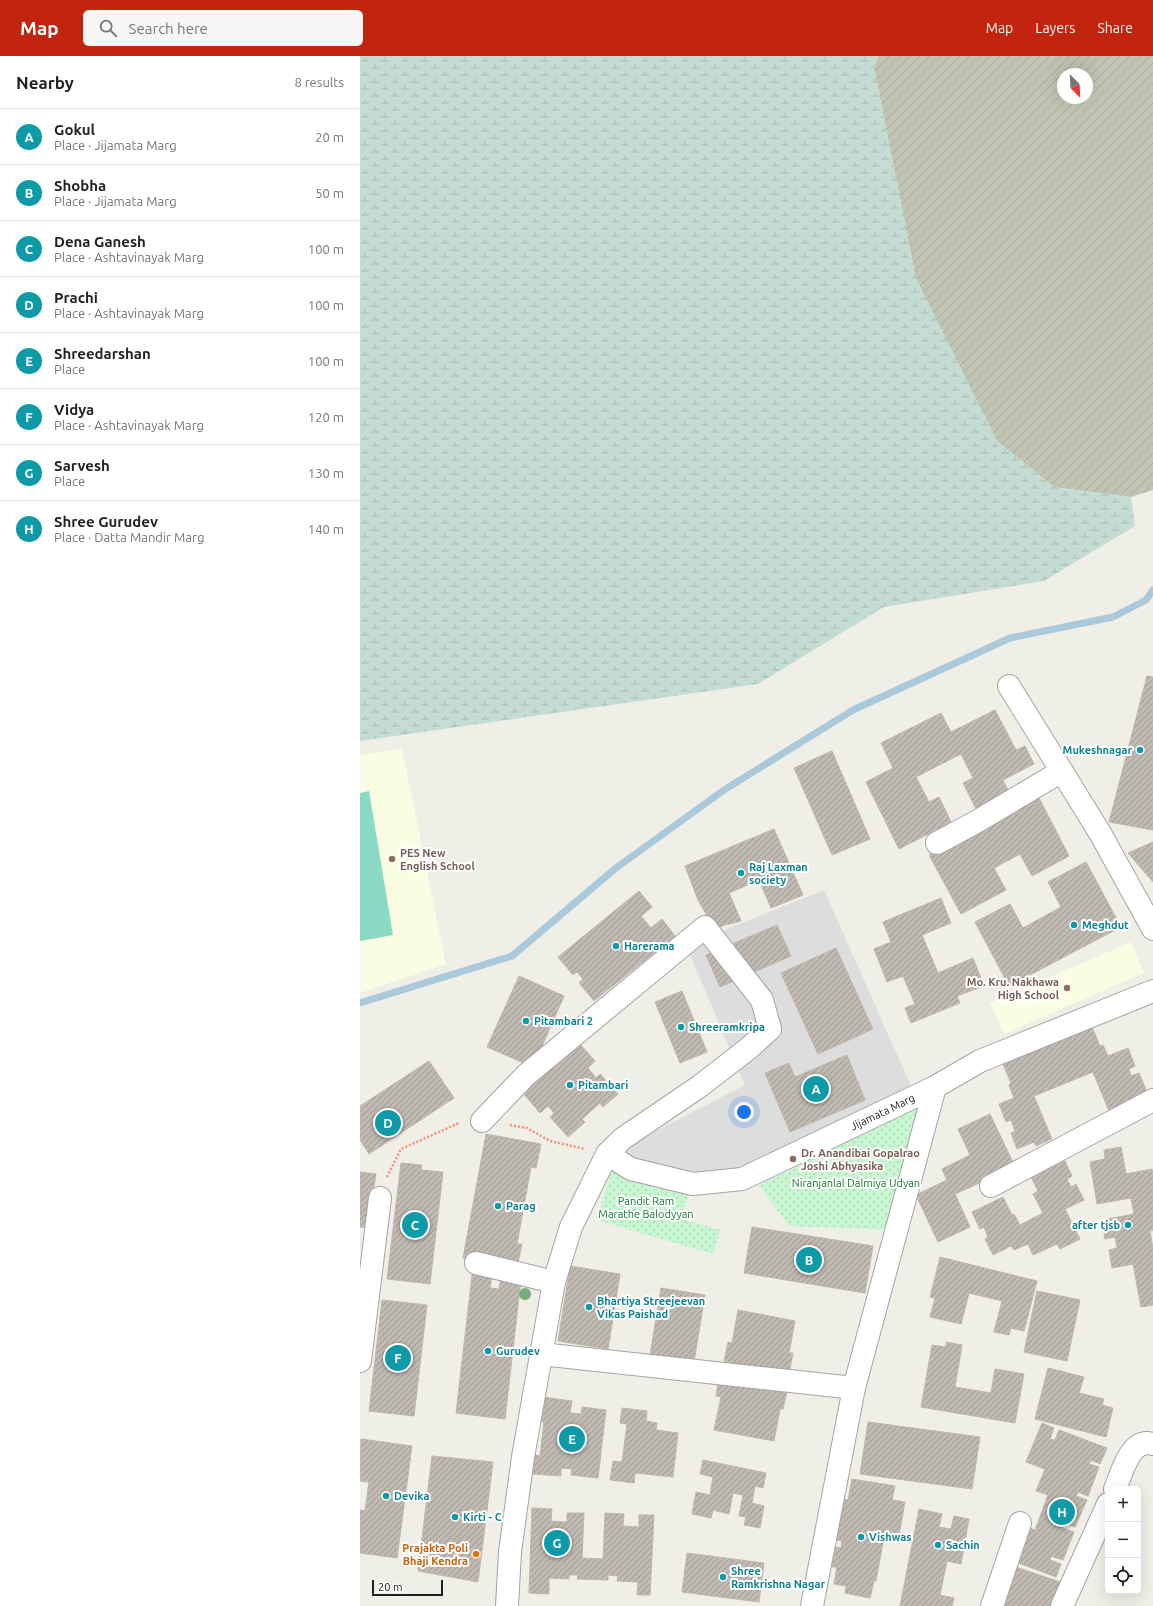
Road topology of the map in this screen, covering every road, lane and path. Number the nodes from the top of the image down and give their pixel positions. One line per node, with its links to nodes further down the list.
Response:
1 (1009, 686): 2 (street)
2 (1062, 771): 3 (street); 4 (street)
3 (937, 843)
4 (1153, 929)
5 (1153, 991): 6 (street, Jijamata Marg)
6 (934, 1087): 9 (street, Jijamata Marg); 16 (street)
7 (1153, 1100): 10 (street)
8 (482, 1121): 9 (street)
9 (607, 1154): 13 (street)
10 (991, 1186)
11 (380, 1198): 15 (street)
12 (476, 1264): 13 (street)
13 (554, 1282): 14 (street)
14 (541, 1354): 16 (street); 21 (street)
15 (360, 1361)
16 (854, 1388): 22 (street)
17 (1153, 1444): 18 (street)
18 (1116, 1486)
19 (1105, 1511): 24 (street)
20 (1020, 1523): 23 (street)
21 (507, 1606)
22 (812, 1606)
23 (992, 1606)
24 (1062, 1606)

